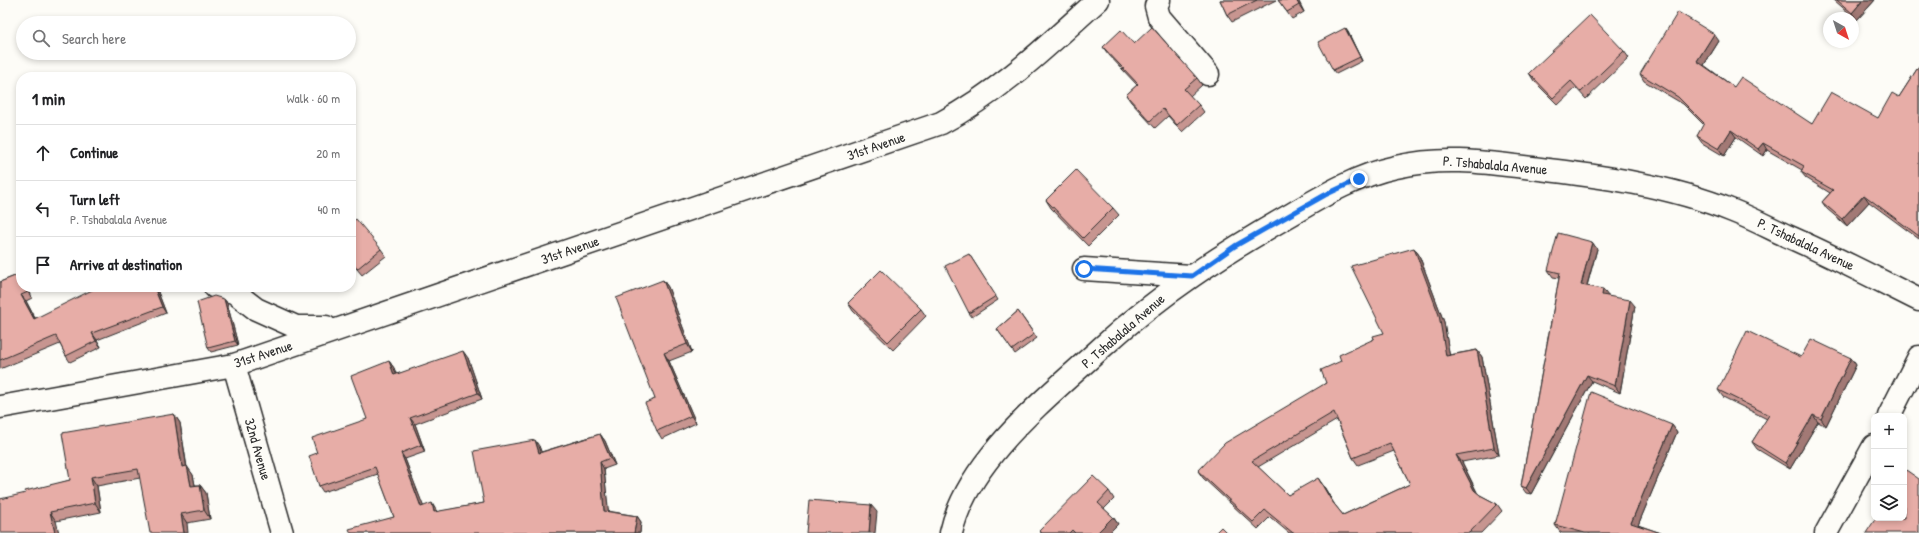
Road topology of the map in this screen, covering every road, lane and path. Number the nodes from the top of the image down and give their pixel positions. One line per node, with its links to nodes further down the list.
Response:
1 (1098, 0): 8 (street, 31st Avenue)
2 (1159, 0): 3 (street)
3 (1208, 74)
4 (1084, 269): 5 (street)
5 (1192, 276): 7 (street, P. Tshabalala Avenue); 15 (street, P. Tshabalala Avenue)
6 (234, 292): 8 (street)
7 (1919, 300)
8 (342, 327): 10 (street, 31st Avenue)
9 (1919, 357): 12 (street)
10 (234, 364): 11 (street, 31st Avenue); 14 (street, 32nd Avenue)
11 (0, 407)
12 (1891, 413)
13 (1872, 449): 16 (street)
14 (282, 533)
15 (951, 533)
16 (1826, 533)

